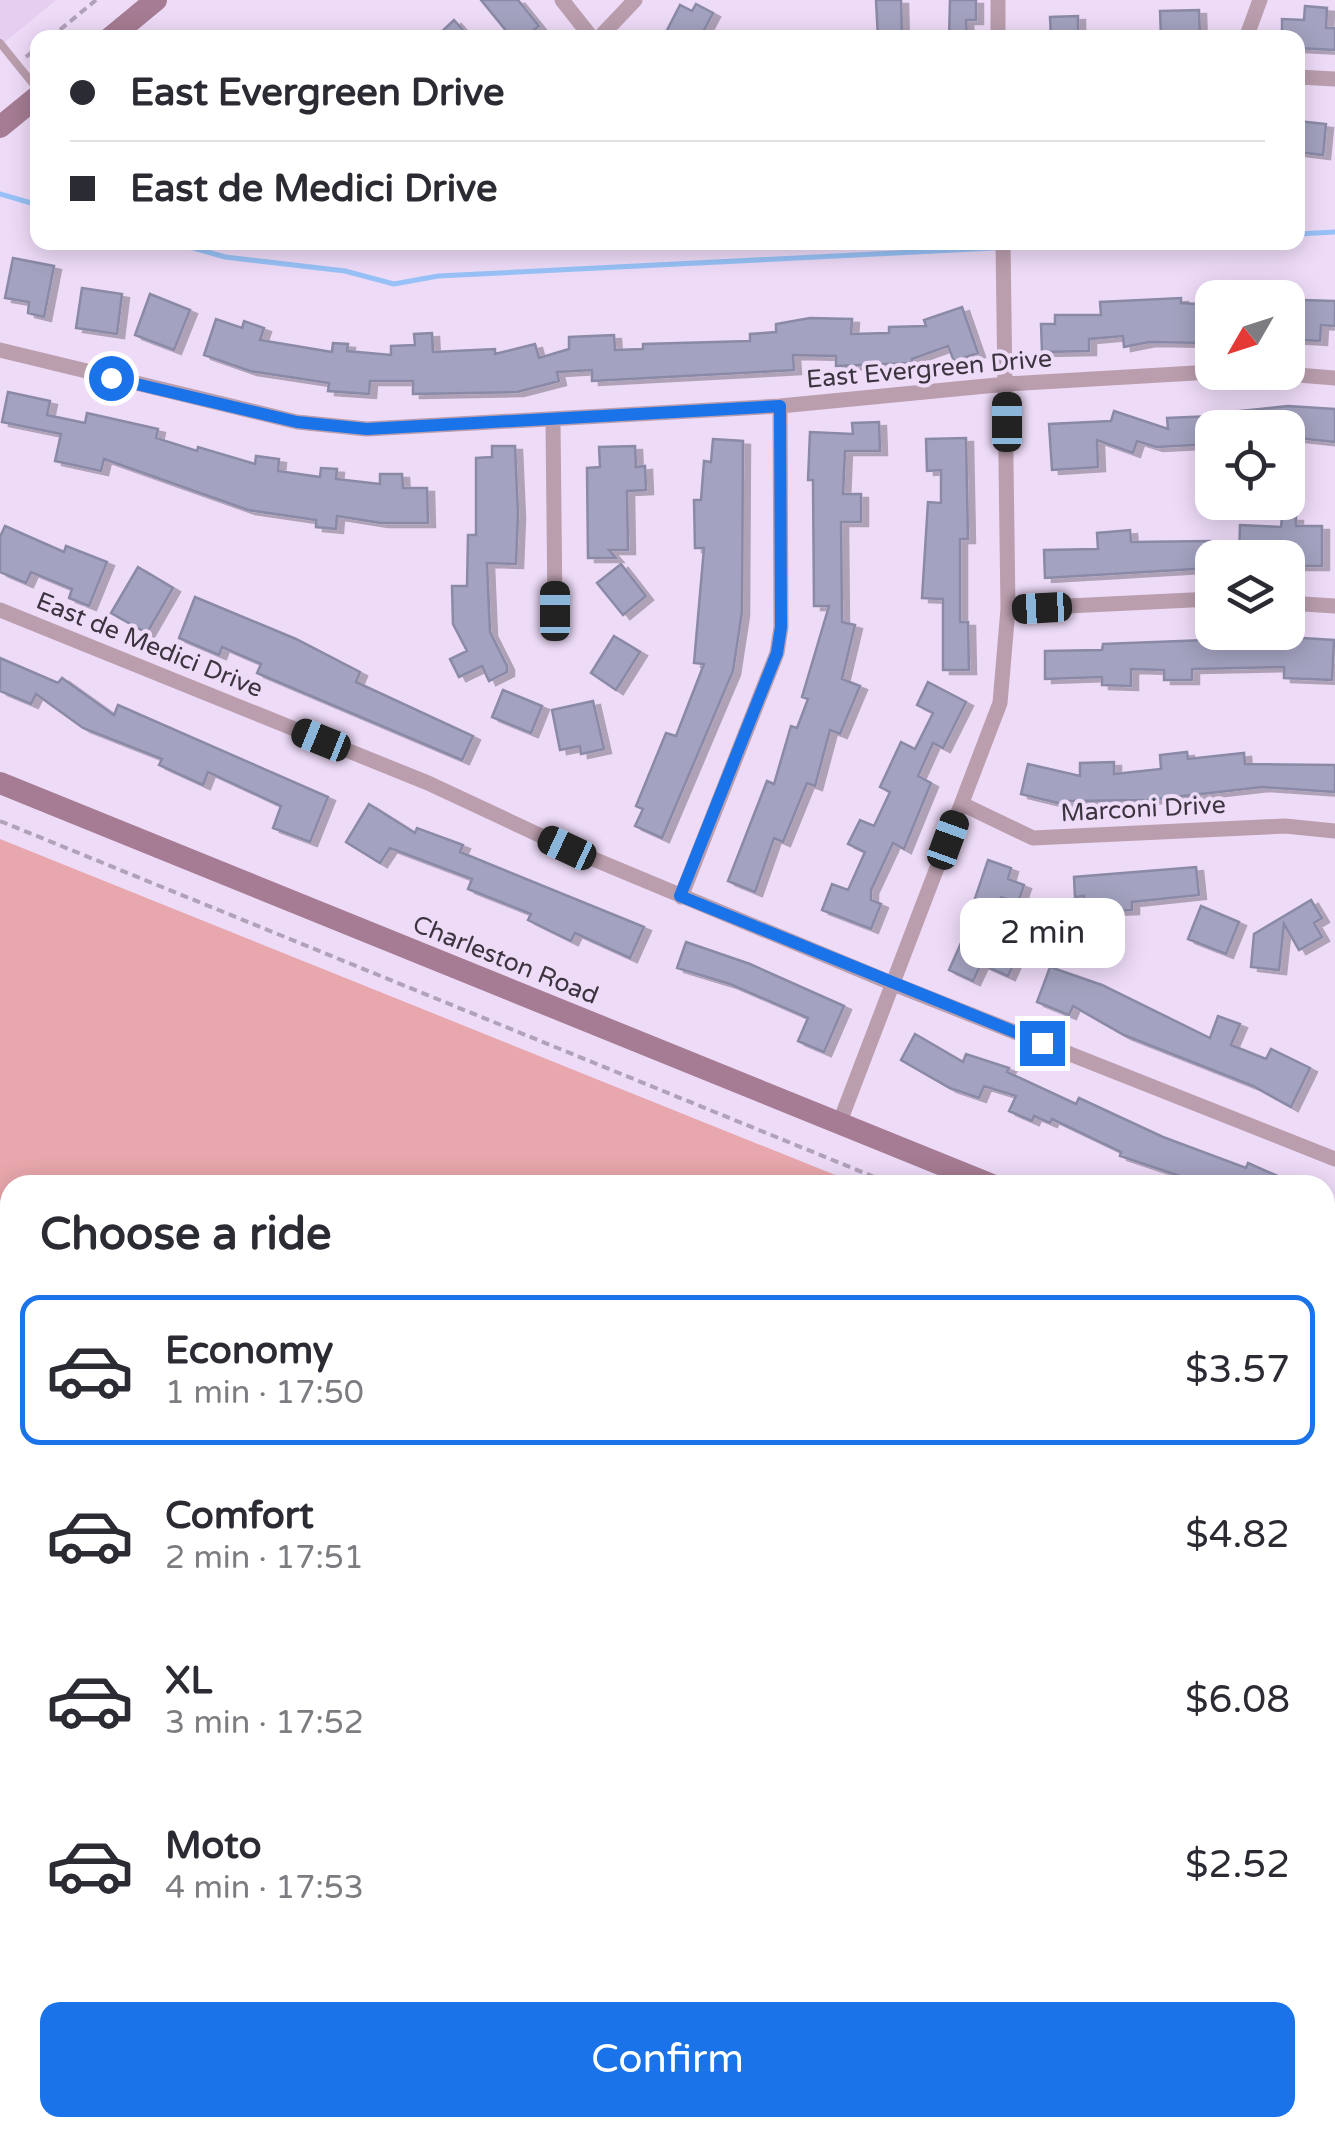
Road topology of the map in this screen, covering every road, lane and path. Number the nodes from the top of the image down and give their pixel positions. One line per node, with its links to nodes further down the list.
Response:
1 (96, 0): 7 (path)
2 (156, 0): 8 (main road)
3 (562, 0): 9 (street)
4 (635, 0): 10 (street)
5 (998, 0): 11 (street)
6 (1260, 0): 12 (street)
7 (60, 30)
8 (120, 30)
9 (589, 30)
10 (604, 30)
11 (998, 30)
12 (1249, 30)
13 (0, 43): 16 (lane)
14 (1305, 77): 15 (street)
15 (1335, 79)
16 (30, 82)
17 (30, 100): 18 (main road)
18 (0, 126)
19 (1003, 250): 24 (street)
20 (0, 350): 26 (street, East Evergreen Drive)
21 (1195, 373): 24 (street, East Evergreen Drive)
22 (1305, 376): 23 (street)
23 (1335, 378)
24 (1007, 384): 25 (street, East Evergreen Drive); 31 (street)
25 (780, 406): 26 (street, East Evergreen Drive); 37 (street)
26 (553, 422): 32 (street)
27 (1195, 599): 31 (street)
28 (1305, 604): 29 (street)
29 (1335, 606)
30 (0, 610): 37 (street, East de Medici Drive)
31 (1008, 610): 34 (street)
32 (555, 611)
33 (0, 784): 39 (main road, Charleston Road)
34 (962, 804): 36 (street, Marconi Drive); 38 (street)
35 (0, 821): 41 (path)
36 (1335, 831)
37 (680, 896): 38 (street, East de Medici Drive)
38 (896, 986): 39 (street); 40 (street, East de Medici Drive)
39 (839, 1124): 42 (main road, Charleston Road)
40 (1335, 1159)
41 (869, 1175)
42 (967, 1175)

